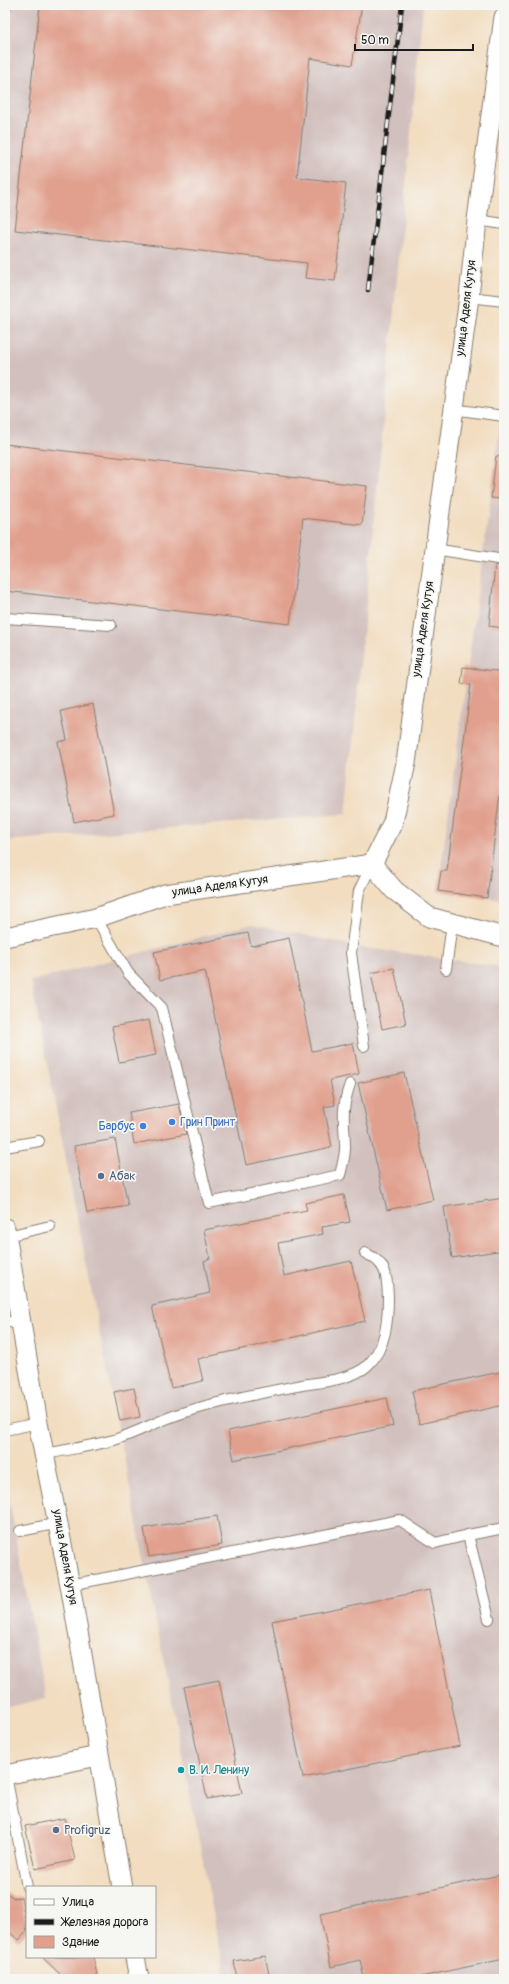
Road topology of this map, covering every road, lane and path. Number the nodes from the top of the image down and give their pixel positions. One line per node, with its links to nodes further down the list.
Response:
1 (6, 5): 2 (lane)
2 (5, 8)
3 (504, 21): 4 (street, улица Аделя Кутуя)
4 (476, 220): 5 (lane); 6 (street, улица Аделя Кутуя)
5 (504, 224)
6 (469, 297): 7 (lane); 8 (street, улица Аделя Кутуя)
7 (504, 301)
8 (452, 409): 9 (lane); 10 (street, улица Аделя Кутуя)
9 (504, 416)
10 (434, 549): 11 (lane); 14 (street, улица Аделя Кутуя)
11 (504, 560)
12 (5, 618): 13 (lane)
13 (111, 625)
14 (372, 864): 15 (street, улица Аделя Кутуя); 16 (street); 20 (lane)
15 (96, 918): 17 (street, улица Аделя Кутуя); 21 (lane)
16 (452, 923): 18 (street); 19 (lane)
17 (5, 937)
18 (504, 937)
19 (446, 969)
20 (364, 1046)
21 (350, 1084)
22 (39, 1141): 23 (lane)
23 (5, 1147)
24 (50, 1226): 25 (lane)
25 (6, 1232): 27 (street, улица Аделя Кутуя)
26 (365, 1253): 30 (lane)
27 (13, 1323): 28 (street, улица Аделя Кутуя)
28 (38, 1424): 29 (lane); 30 (street, улица Аделя Кутуя)
29 (5, 1430)
30 (46, 1454): 31 (street, улица Аделя Кутуя)
31 (59, 1523): 33 (lane); 35 (street, улица Аделя Кутуя)
32 (504, 1528): 34 (lane)
33 (20, 1531)
34 (468, 1535): 35 (lane); 36 (lane)
35 (70, 1585): 37 (street, улица Аделя Кутуя)
36 (489, 1620)
37 (98, 1756): 38 (street); 40 (street, улица Аделя Кутуя)
38 (5, 1775): 39 (lane)
39 (27, 1886)
40 (122, 1886)
41 (135, 1958): 42 (street)
42 (139, 1979)

